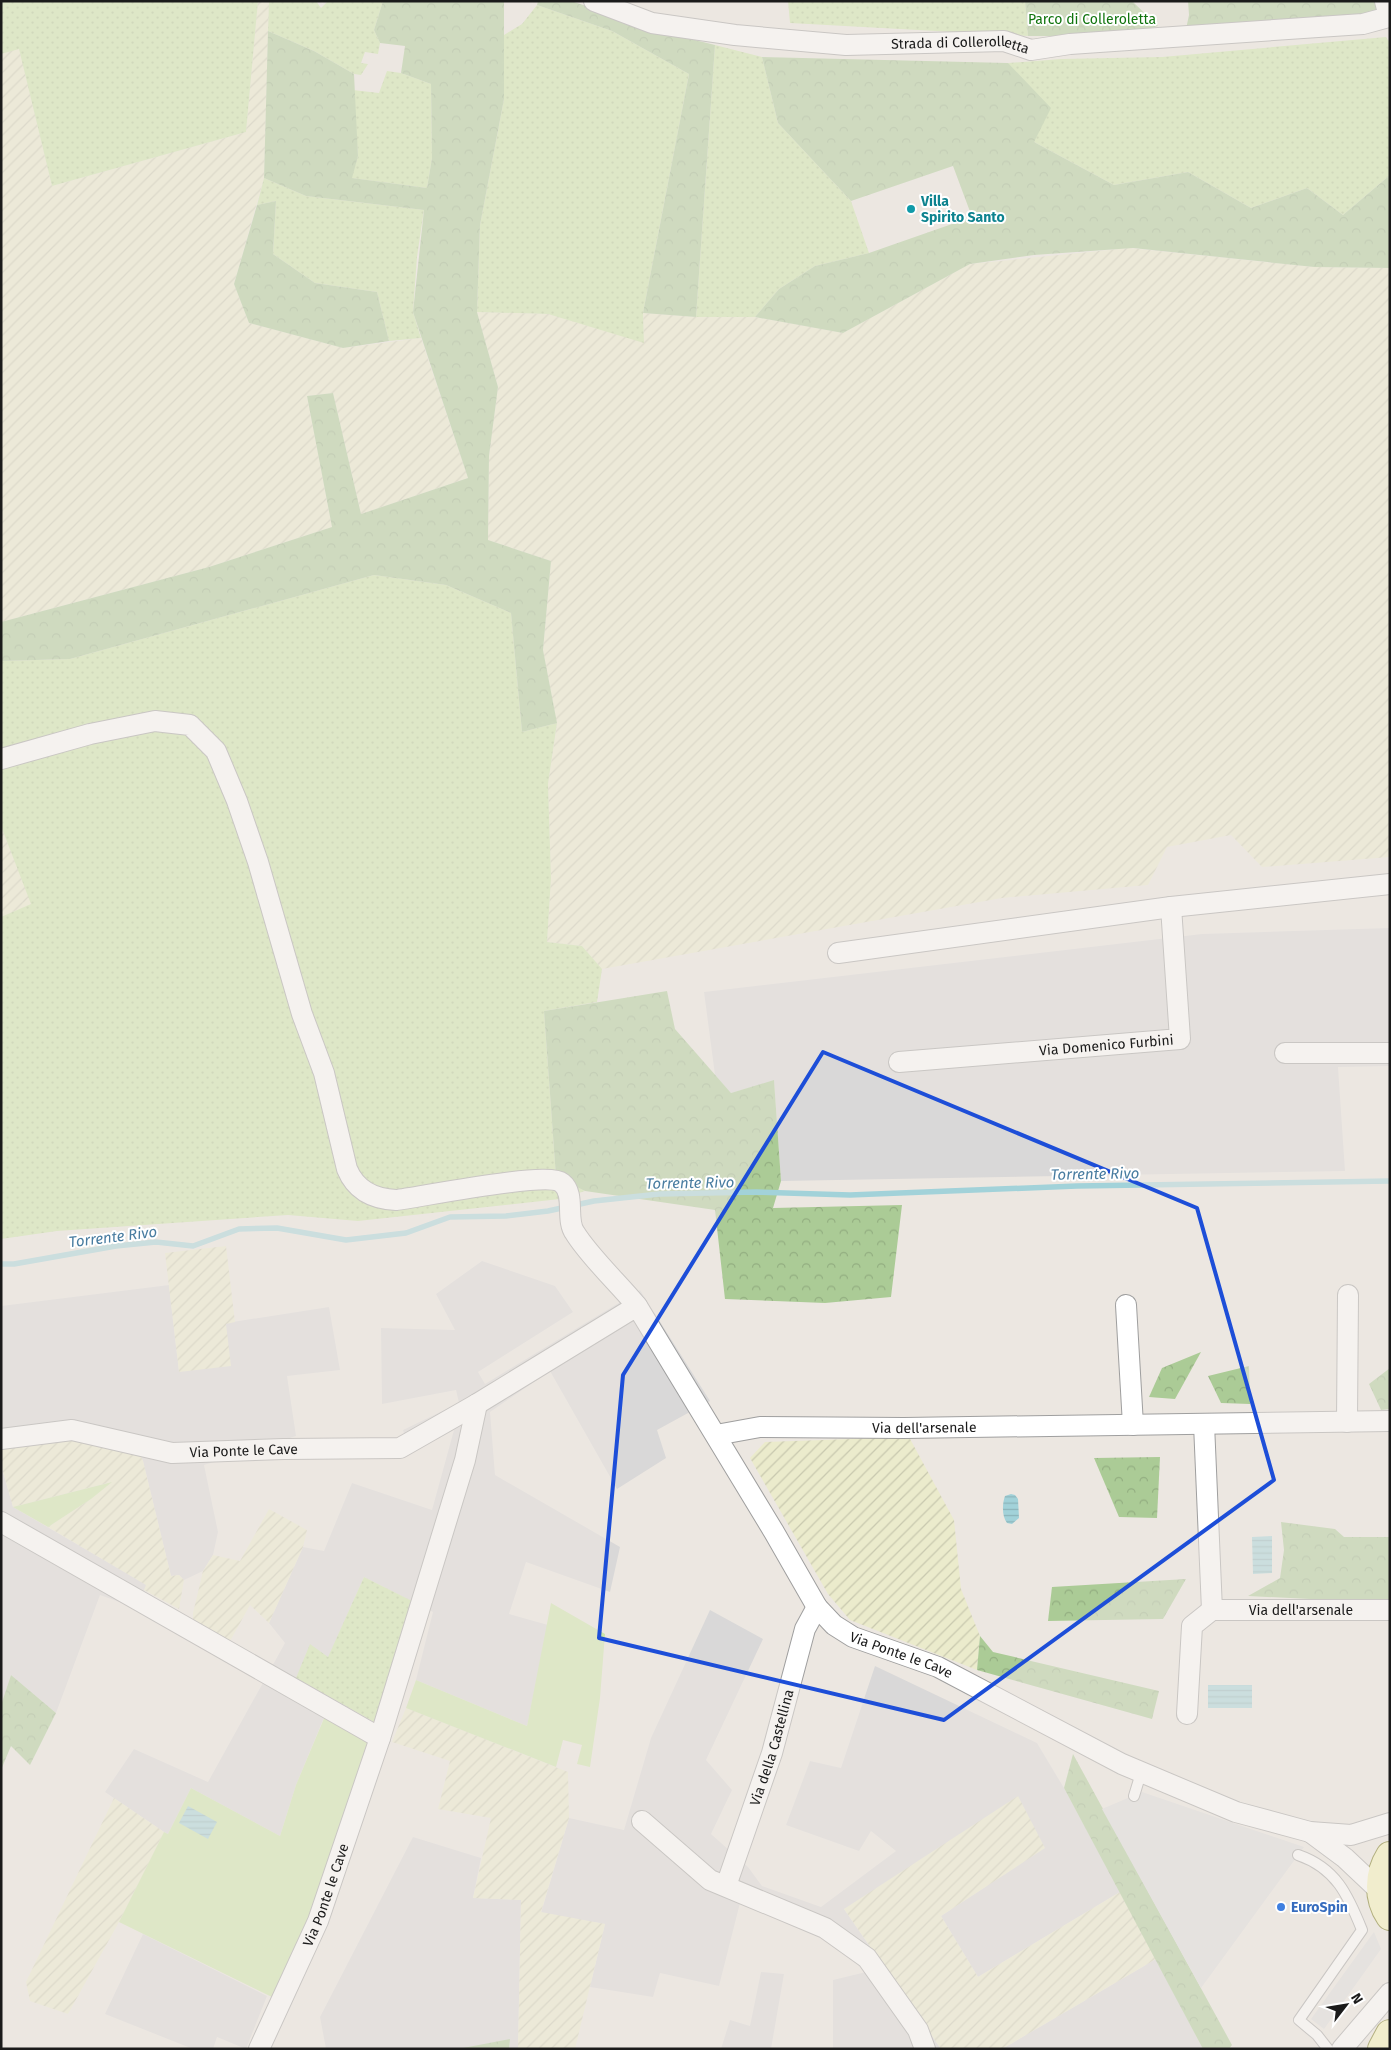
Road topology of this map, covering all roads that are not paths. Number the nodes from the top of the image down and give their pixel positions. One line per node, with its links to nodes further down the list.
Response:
1 (594, 1): 2 (street, Strada di Collerolletta)
2 (1388, 13)
3 (1, 759): 12 (street, Via Ponte le Cave)
4 (1390, 884): 5 (street)
5 (1171, 907): 6 (street); 9 (street, Via Domenico Furbini)
6 (838, 953)
7 (1285, 1053): 8 (street)
8 (1390, 1053)
9 (899, 1062)
10 (1348, 1295): 15 (street)
11 (1126, 1305): 17 (street)
12 (637, 1306): 13 (street, Via Ponte le Cave); 18 (street, Via Ponte le Cave)
13 (477, 1404): 19 (street, Via Ponte le Cave); 25 (street, Via Ponte le Cave)
14 (1390, 1421): 15 (street, Via dell'arsenale)
15 (1347, 1422): 16 (street, Via dell'arsenale)
16 (1204, 1424): 17 (street, Via dell'arsenale); 22 (street)
17 (1132, 1425): 18 (street, Via dell'arsenale)
18 (716, 1435): 21 (street, Via Ponte le Cave)
19 (1, 1440)
20 (1, 1522): 25 (street)
21 (817, 1607): 26 (street, Via Ponte le Cave); 34 (street, Via della Castellina)
22 (1212, 1610): 23 (street, Via dell'arsenale); 24 (street)
23 (1390, 1610)
24 (1187, 1714)
25 (380, 1738): 38 (street, Via Ponte le Cave)
26 (1141, 1773): 27 (lane); 30 (street, Via Ponte le Cave)
27 (1134, 1796)
28 (642, 1821): 34 (street)
29 (1390, 1823): 30 (street, Via Ponte le Cave)
30 (1310, 1832): 35 (street, Via Ponte le Cave)
31 (1390, 1835): 33 (main road)
32 (1298, 1855): 40 (lane)
33 (1387, 1860): 35 (main road)
34 (726, 1886): 39 (street)
35 (1386, 1911)
36 (1390, 1993): 41 (street)
37 (1390, 2034): 42 (main road)
38 (259, 2049)
39 (925, 2049)
40 (1328, 2049)
41 (1342, 2049)
42 (1382, 2049)

